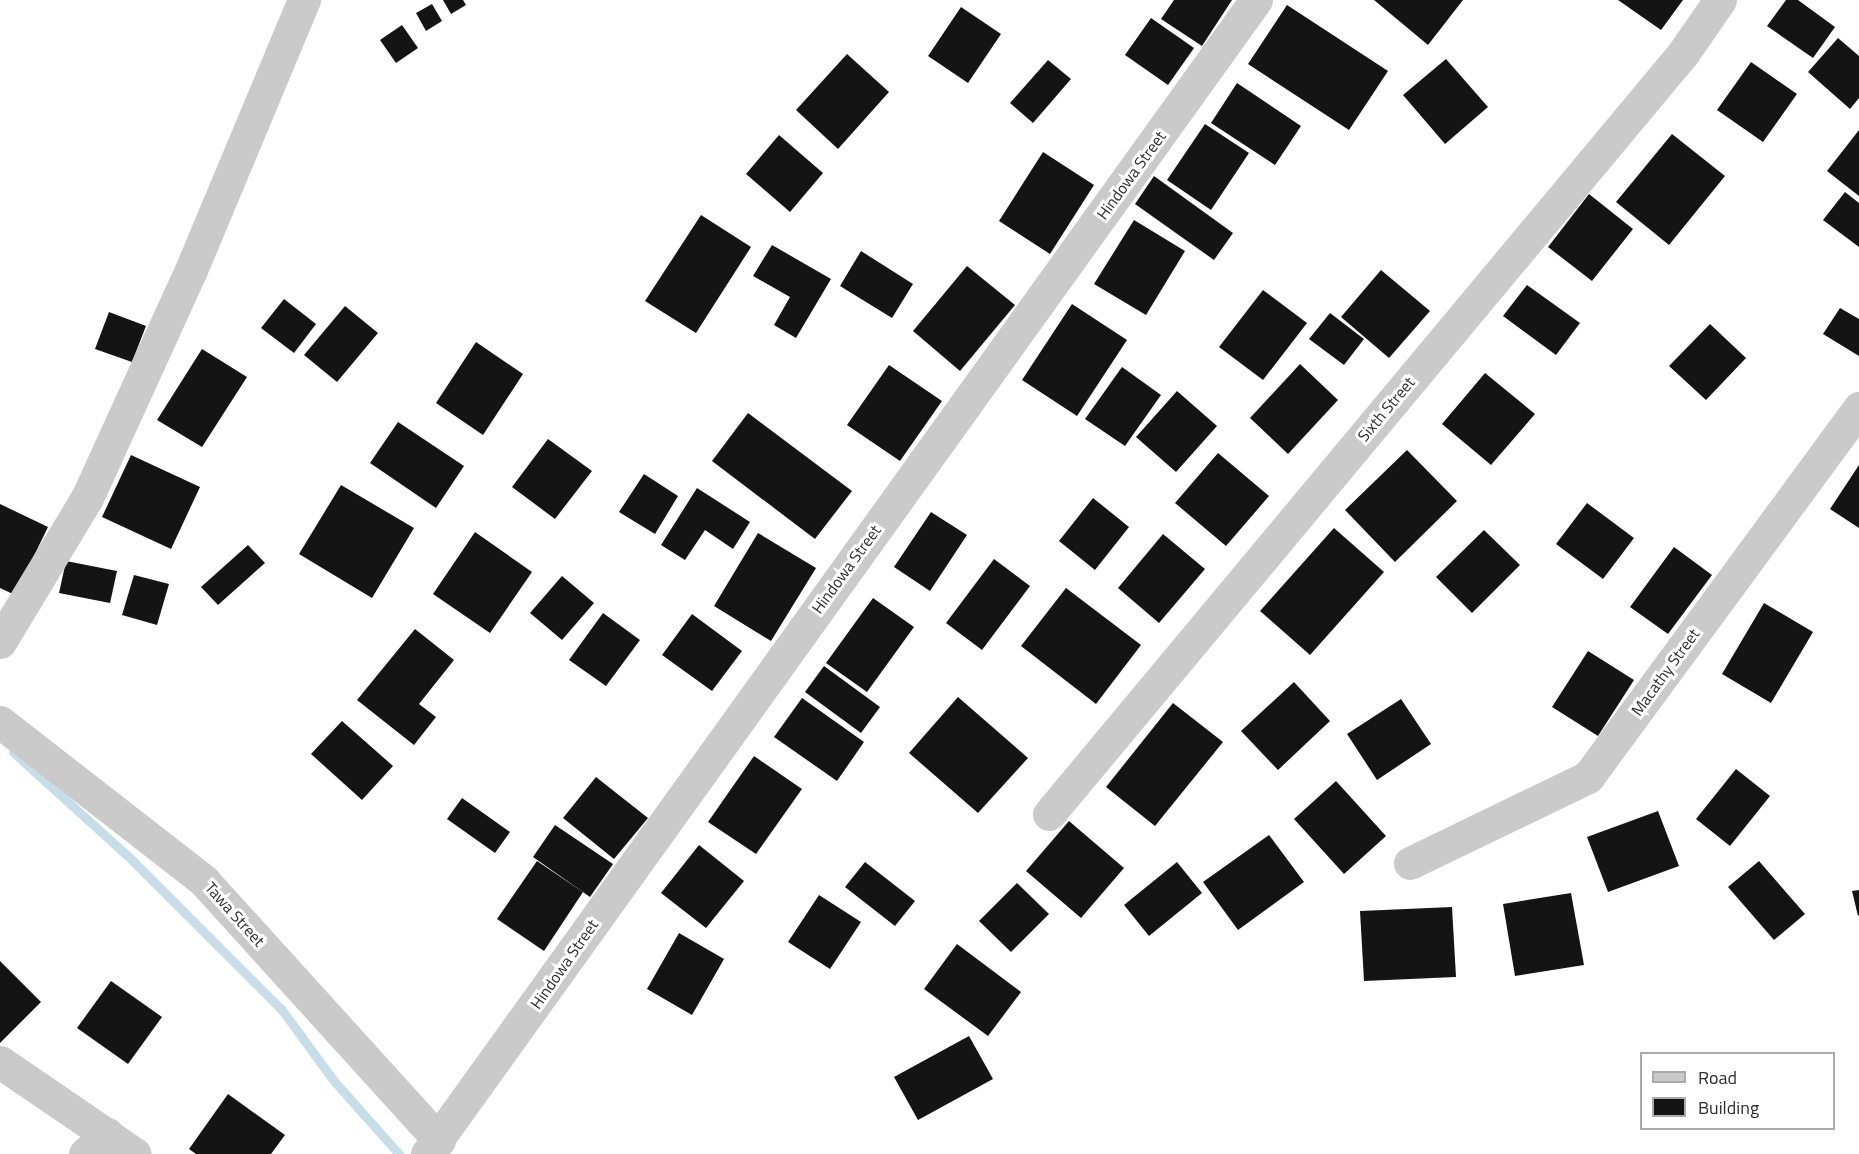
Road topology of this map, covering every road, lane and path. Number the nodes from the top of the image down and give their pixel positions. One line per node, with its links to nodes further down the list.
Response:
1 (304, 0): 5 (street)
2 (1256, 0): 11 (street, Hindowa Street)
3 (1720, 0): 7 (street, Sixth Street)
4 (1859, 408): 8 (street, Macathy Street)
5 (0, 642)
6 (0, 722): 11 (street, Tawa Street)
7 (1048, 814)
8 (1410, 863)
9 (0, 1062): 10 (street)
10 (96, 1144): 12 (street)
11 (433, 1147)
12 (135, 1154)

